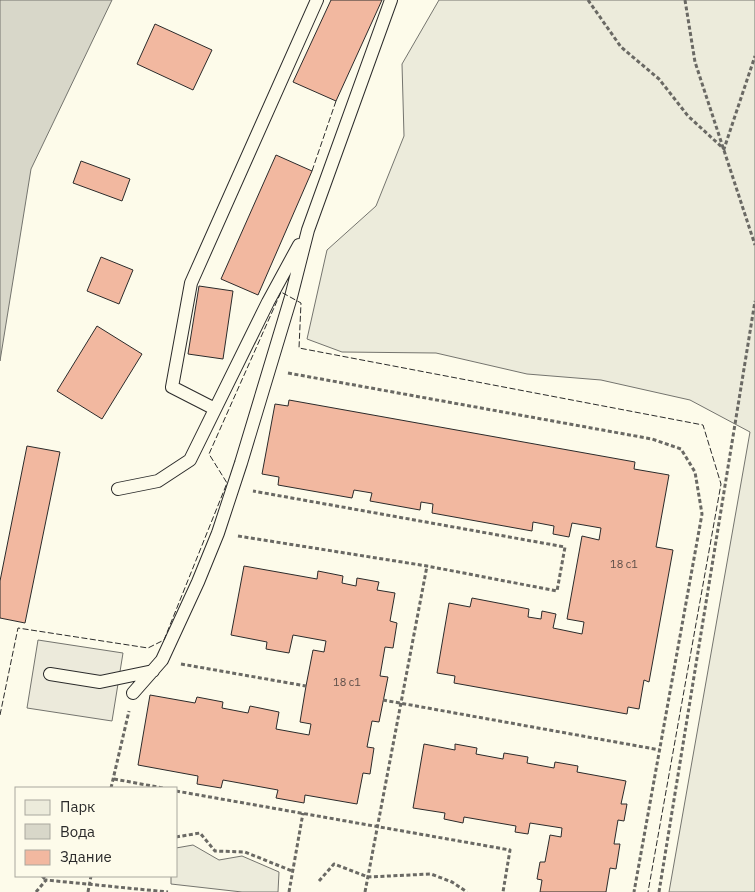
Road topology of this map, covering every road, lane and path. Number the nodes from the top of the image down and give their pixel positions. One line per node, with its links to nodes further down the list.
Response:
1 (317, 0): 11 (lane)
2 (391, 0): 7 (lane)
3 (588, 0): 6 (path)
4 (684, 0): 6 (path)
5 (755, 56): 6 (path)
6 (724, 149): 8 (path)
7 (308, 230): 10 (lane); 11 (lane)
8 (755, 245)
9 (755, 301): 46 (path)
10 (268, 370): 12 (lane); 23 (path)
11 (215, 409): 13 (lane)
12 (233, 487): 14 (lane); 15 (path)
13 (118, 489)
14 (218, 533): 15 (path); 16 (lane)
15 (427, 566): 22 (path)
16 (162, 660): 17 (lane); 19 (path)
17 (153, 671): 18 (lane); 20 (lane)
18 (50, 674)
19 (306, 686)
20 (133, 693): 24 (path)
21 (383, 700): 22 (path)
22 (402, 704): 23 (path); 29 (path)
23 (660, 750): 45 (path)
24 (114, 779): 25 (path); 26 (path)
25 (111, 787)
26 (158, 787)
27 (178, 791): 28 (path)
28 (303, 814): 29 (path); 31 (path)
29 (378, 826): 34 (path); 44 (path)
30 (178, 836): 31 (path)
31 (292, 871): 41 (path)
32 (43, 877): 35 (path)
33 (91, 877): 37 (path)
34 (368, 877): 36 (path); 42 (path); 43 (path)
35 (46, 880): 37 (path); 38 (path)
36 (319, 881)
37 (89, 884): 39 (path); 40 (path)
38 (36, 892)
39 (88, 892)
40 (168, 892)
41 (289, 892)
42 (366, 892)
43 (467, 892)
44 (503, 892)
45 (634, 892)
46 (660, 892)

